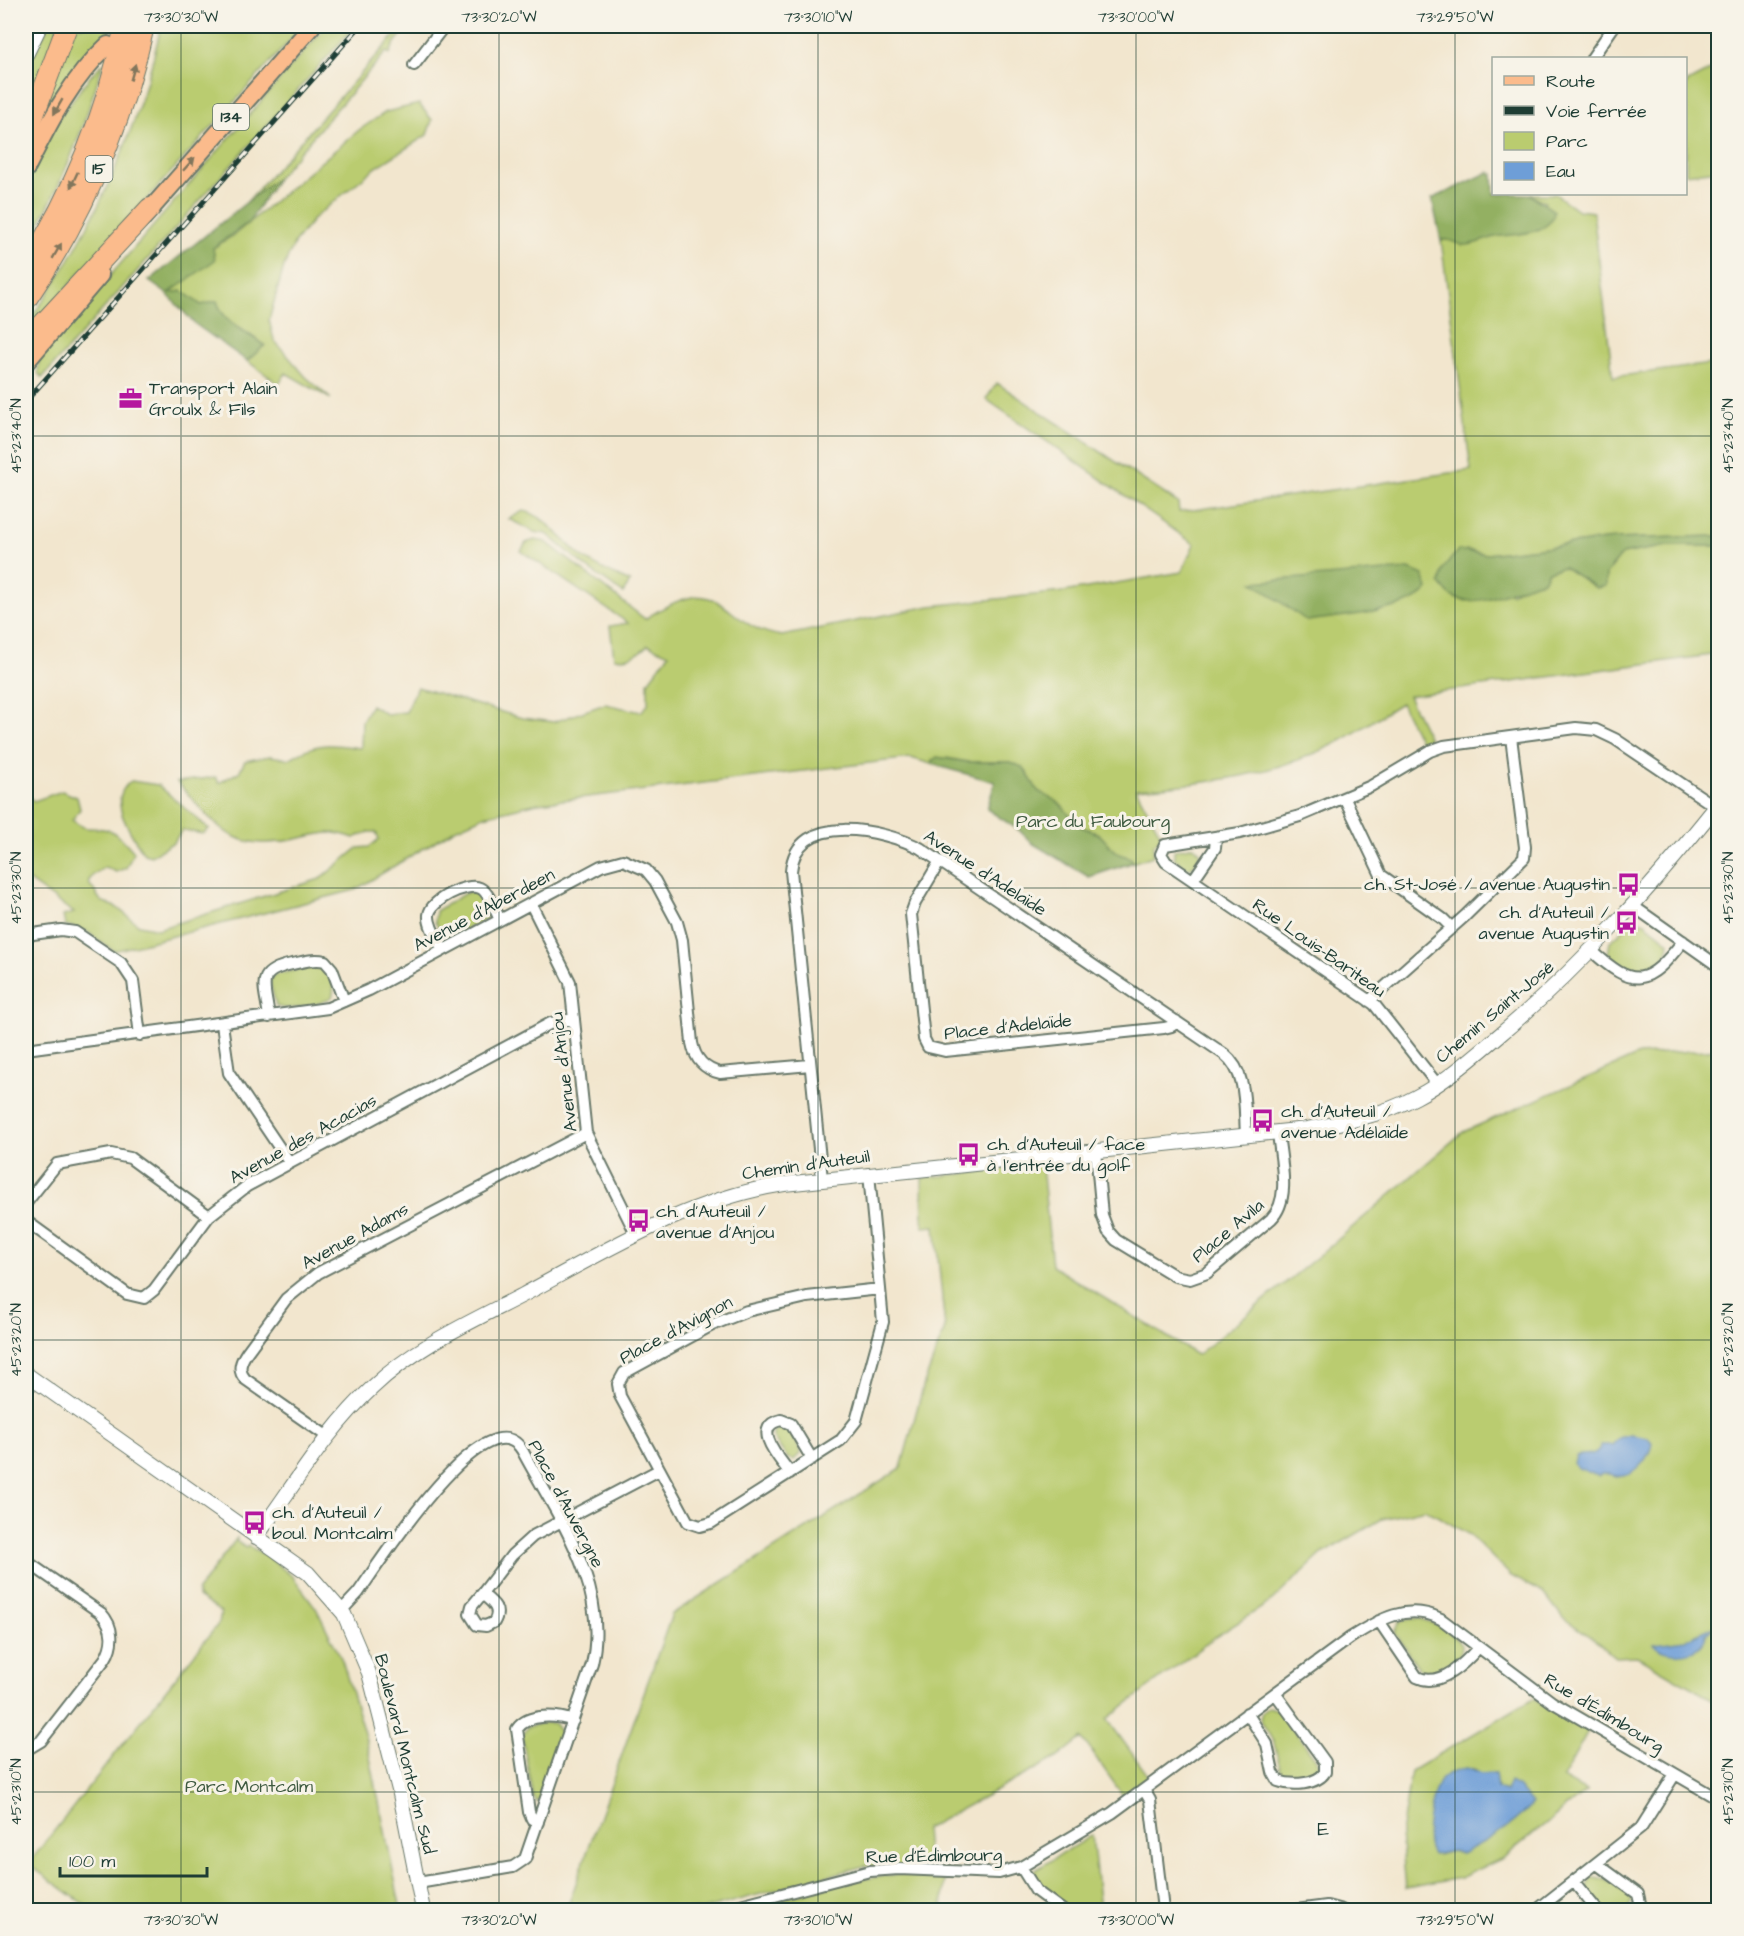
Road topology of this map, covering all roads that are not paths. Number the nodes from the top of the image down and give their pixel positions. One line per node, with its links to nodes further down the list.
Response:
1 (40, 26): 9 (street)
2 (67, 26): 12 (highway)
3 (125, 26): 15 (highway, 15, one-way to 15)
4 (144, 26): 16 (highway, 15, one-way to 4)
5 (312, 26): 14 (main road, 134, one-way to 5)
6 (444, 26): 11 (street)
7 (1614, 26): 10 (street)
8 (108, 45): 13 (main road, one-way to 13)
9 (26, 55)
10 (1593, 57)
11 (414, 65)
12 (26, 136)
13 (26, 169)
14 (150, 208): 17 (highway); 18 (main road)
15 (26, 269)
16 (26, 300)
17 (26, 342)
18 (26, 362)
19 (1511, 737): 20 (street, Rue Louis-Bariteau); 21 (street, Rue Louis-Bariteau); 28 (street)
20 (1344, 799): 22 (street, Rue Louis-Bariteau); 28 (street)
21 (1718, 805): 26 (street, Chemin Saint-José)
22 (1216, 837): 24 (street); 24 (street, Rue Louis-Bariteau)
23 (940, 861): 38 (street, Avenue d'Adelaïde); 38 (street, Place d'Adelaïde); 42 (street, Avenue d'Adelaïde)
24 (1193, 880): 34 (street, Rue Louis-Bariteau)
25 (531, 904): 27 (street, Avenue d'Aberdeen); 37 (street, Avenue d'Anjou); 42 (street, Avenue d'Aberdeen)
26 (1633, 906): 30 (street); 32 (street, Chemin Saint-José)
27 (500, 920): 31 (street, Avenue d'Aberdeen); 31 (street)
28 (1452, 928): 34 (street)
29 (26, 934): 40 (street)
30 (1683, 941): 32 (street); 33 (street)
31 (443, 950): 35 (street, Avenue d'Aberdeen)
32 (1591, 950): 43 (street, Chemin Saint-José)
33 (1719, 966)
34 (1369, 1000): 43 (street, Rue Louis-Bariteau)
35 (344, 1001): 36 (street, Avenue d'Aberdeen); 36 (street)
36 (269, 1017): 39 (street, Avenue d'Aberdeen)
37 (574, 1019): 45 (street, Avenue d'Anjou); 48 (street, Avenue des Acacias)
38 (1176, 1021): 46 (street, Avenue d'Adelaïde)
39 (222, 1024): 40 (street, Avenue d'Aberdeen); 48 (street)
40 (140, 1035): 41 (street, Avenue d'Aberdeen)
41 (26, 1049)
42 (810, 1065): 50 (street, Avenue d'Adelaïde)
43 (1437, 1084): 44 (street, Chemin d'Auteuil)
44 (1278, 1132): 46 (street, Chemin d'Auteuil); 47 (street, Place Avila)
45 (586, 1133): 54 (street, Avenue d'Anjou); 57 (street, Avenue Adams)
46 (1246, 1135): 47 (street, Chemin d'Auteuil)
47 (1096, 1151): 49 (street, Chemin d'Auteuil)
48 (289, 1162): 52 (street, Avenue des Acacias)
49 (869, 1174): 50 (street, Chemin d'Auteuil); 55 (street, Place d'Avignon)
50 (822, 1179): 54 (street, Chemin d'Auteuil)
51 (26, 1203): 52 (street)
52 (209, 1216): 53 (street, Avenue des Acacias)
53 (26, 1221)
54 (636, 1234): 57 (street, Chemin d'Auteuil)
55 (880, 1289): 58 (street, Place d'Avignon); 59 (street, Place d'Avignon)
56 (26, 1374): 62 (street, Boulevard Montcalm Sud)
57 (328, 1437): 62 (street, Chemin d'Auteuil)
58 (812, 1459): 60 (street, Place d'Avignon); 60 (street)
59 (658, 1470): 60 (street, Place d'Avignon); 61 (street)
60 (790, 1473)
61 (560, 1521): 64 (street); 65 (street, Place d'Auvergne); 70 (street, Place d'Auvergne)
62 (256, 1537): 65 (street, Boulevard Montcalm Sud)
63 (26, 1561): 71 (street)
64 (482, 1594)
65 (342, 1610): 79 (street, Boulevard Montcalm Sud)
66 (1379, 1621): 67 (street, Rue d'Édimbourg); 67 (street); 68 (street, Rue d'Édimbourg)
67 (1478, 1648): 72 (street, Rue d'Édimbourg)
68 (1275, 1693): 69 (street, Rue d'Édimbourg); 69 (street)
69 (1247, 1713): 73 (street, Rue d'Édimbourg)
70 (573, 1721): 75 (street, Place d'Auvergne); 75 (street)
71 (26, 1750)
72 (1675, 1774): 74 (street, Rue d'Édimbourg); 76 (street)
73 (1144, 1790): 77 (street, Rue d'Édimbourg); 83 (street)
74 (1719, 1799)
75 (538, 1822): 79 (street, Place d'Auvergne)
76 (1596, 1864): 78 (street); 88 (street)
77 (1021, 1867): 81 (street, Rue d'Édimbourg); 82 (street)
78 (1574, 1882): 86 (street); 87 (street)
79 (418, 1883): 80 (street, Boulevard Montcalm Sud)
80 (423, 1911)
81 (721, 1911)
82 (1062, 1911)
83 (1162, 1911)
84 (1296, 1911): 85 (street)
85 (1342, 1911)
86 (1537, 1911)
87 (1597, 1911)
88 (1636, 1911)

